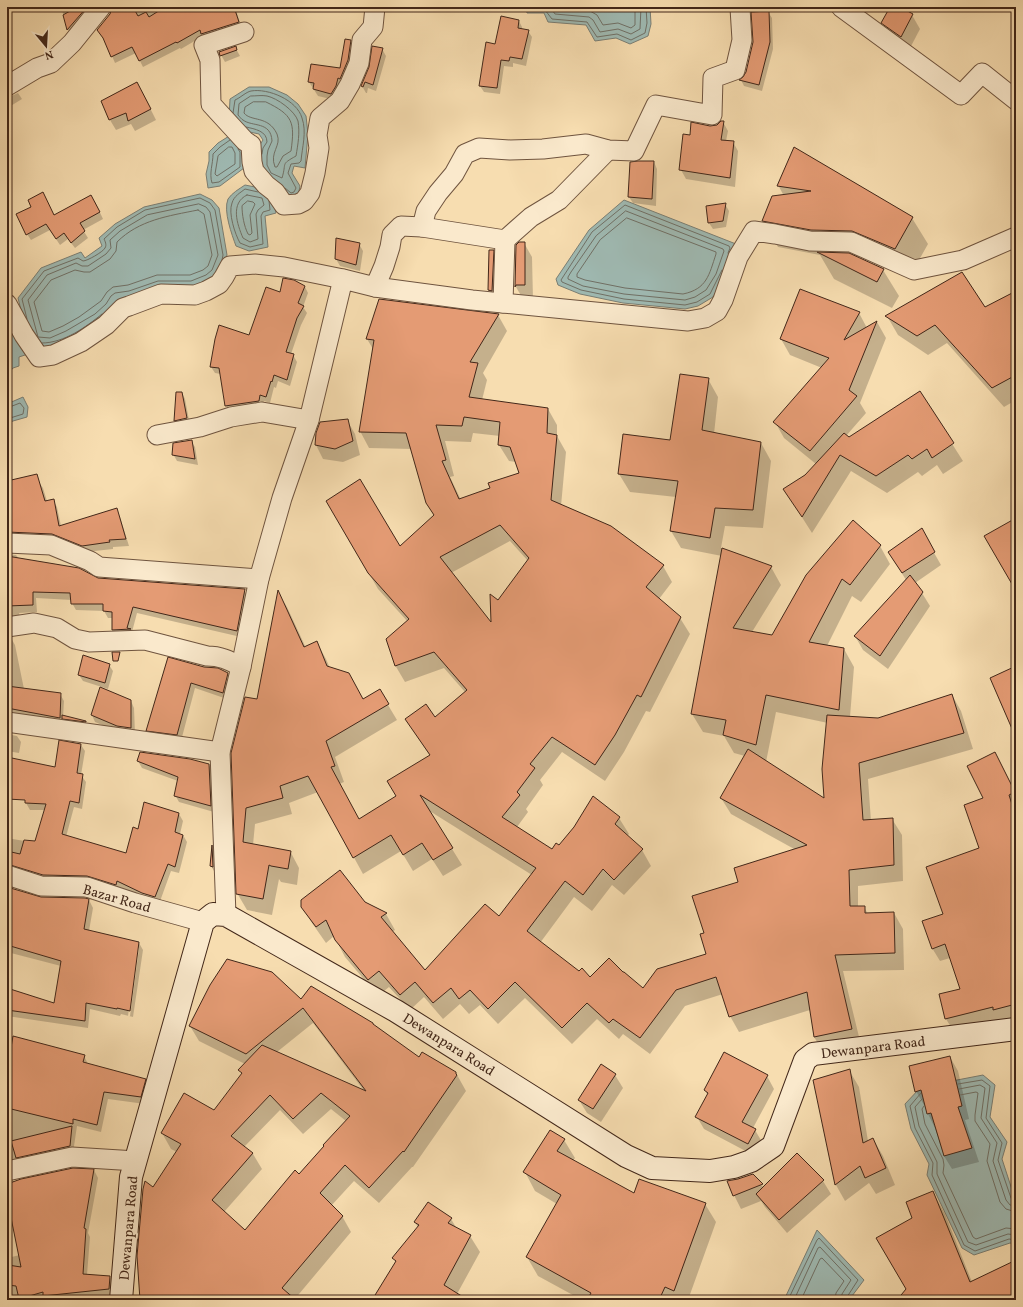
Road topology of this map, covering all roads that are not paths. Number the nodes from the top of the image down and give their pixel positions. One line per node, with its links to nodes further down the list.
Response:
1 (101, 7): 6 (street)
2 (375, 7): 5 (street)
3 (741, 7): 8 (street)
4 (842, 7): 7 (street)
5 (244, 32)
6 (7, 86)
7 (1016, 100)
8 (608, 150): 9 (street); 11 (street)
9 (422, 227): 11 (street); 13 (street)
10 (1016, 237): 14 (street)
11 (505, 240): 14 (street)
12 (343, 279): 13 (street); 15 (street); 16 (street)
13 (375, 287): 14 (street)
14 (503, 303)
15 (7, 304)
16 (309, 420): 17 (street); 19 (street)
17 (157, 435)
18 (7, 543): 19 (street)
19 (258, 579): 21 (street)
20 (7, 627): 21 (street)
21 (241, 667): 23 (street)
22 (7, 722): 23 (street)
23 (220, 752): 25 (street)
24 (7, 875): 26 (street, Bazar Road)
25 (226, 915): 26 (street); 27 (street, Dewanpara Road)
26 (203, 922): 28 (street, Dewanpara Road)
27 (1016, 1029)
28 (136, 1161): 29 (street); 30 (street, Dewanpara Road)
29 (7, 1171)
30 (121, 1300)

